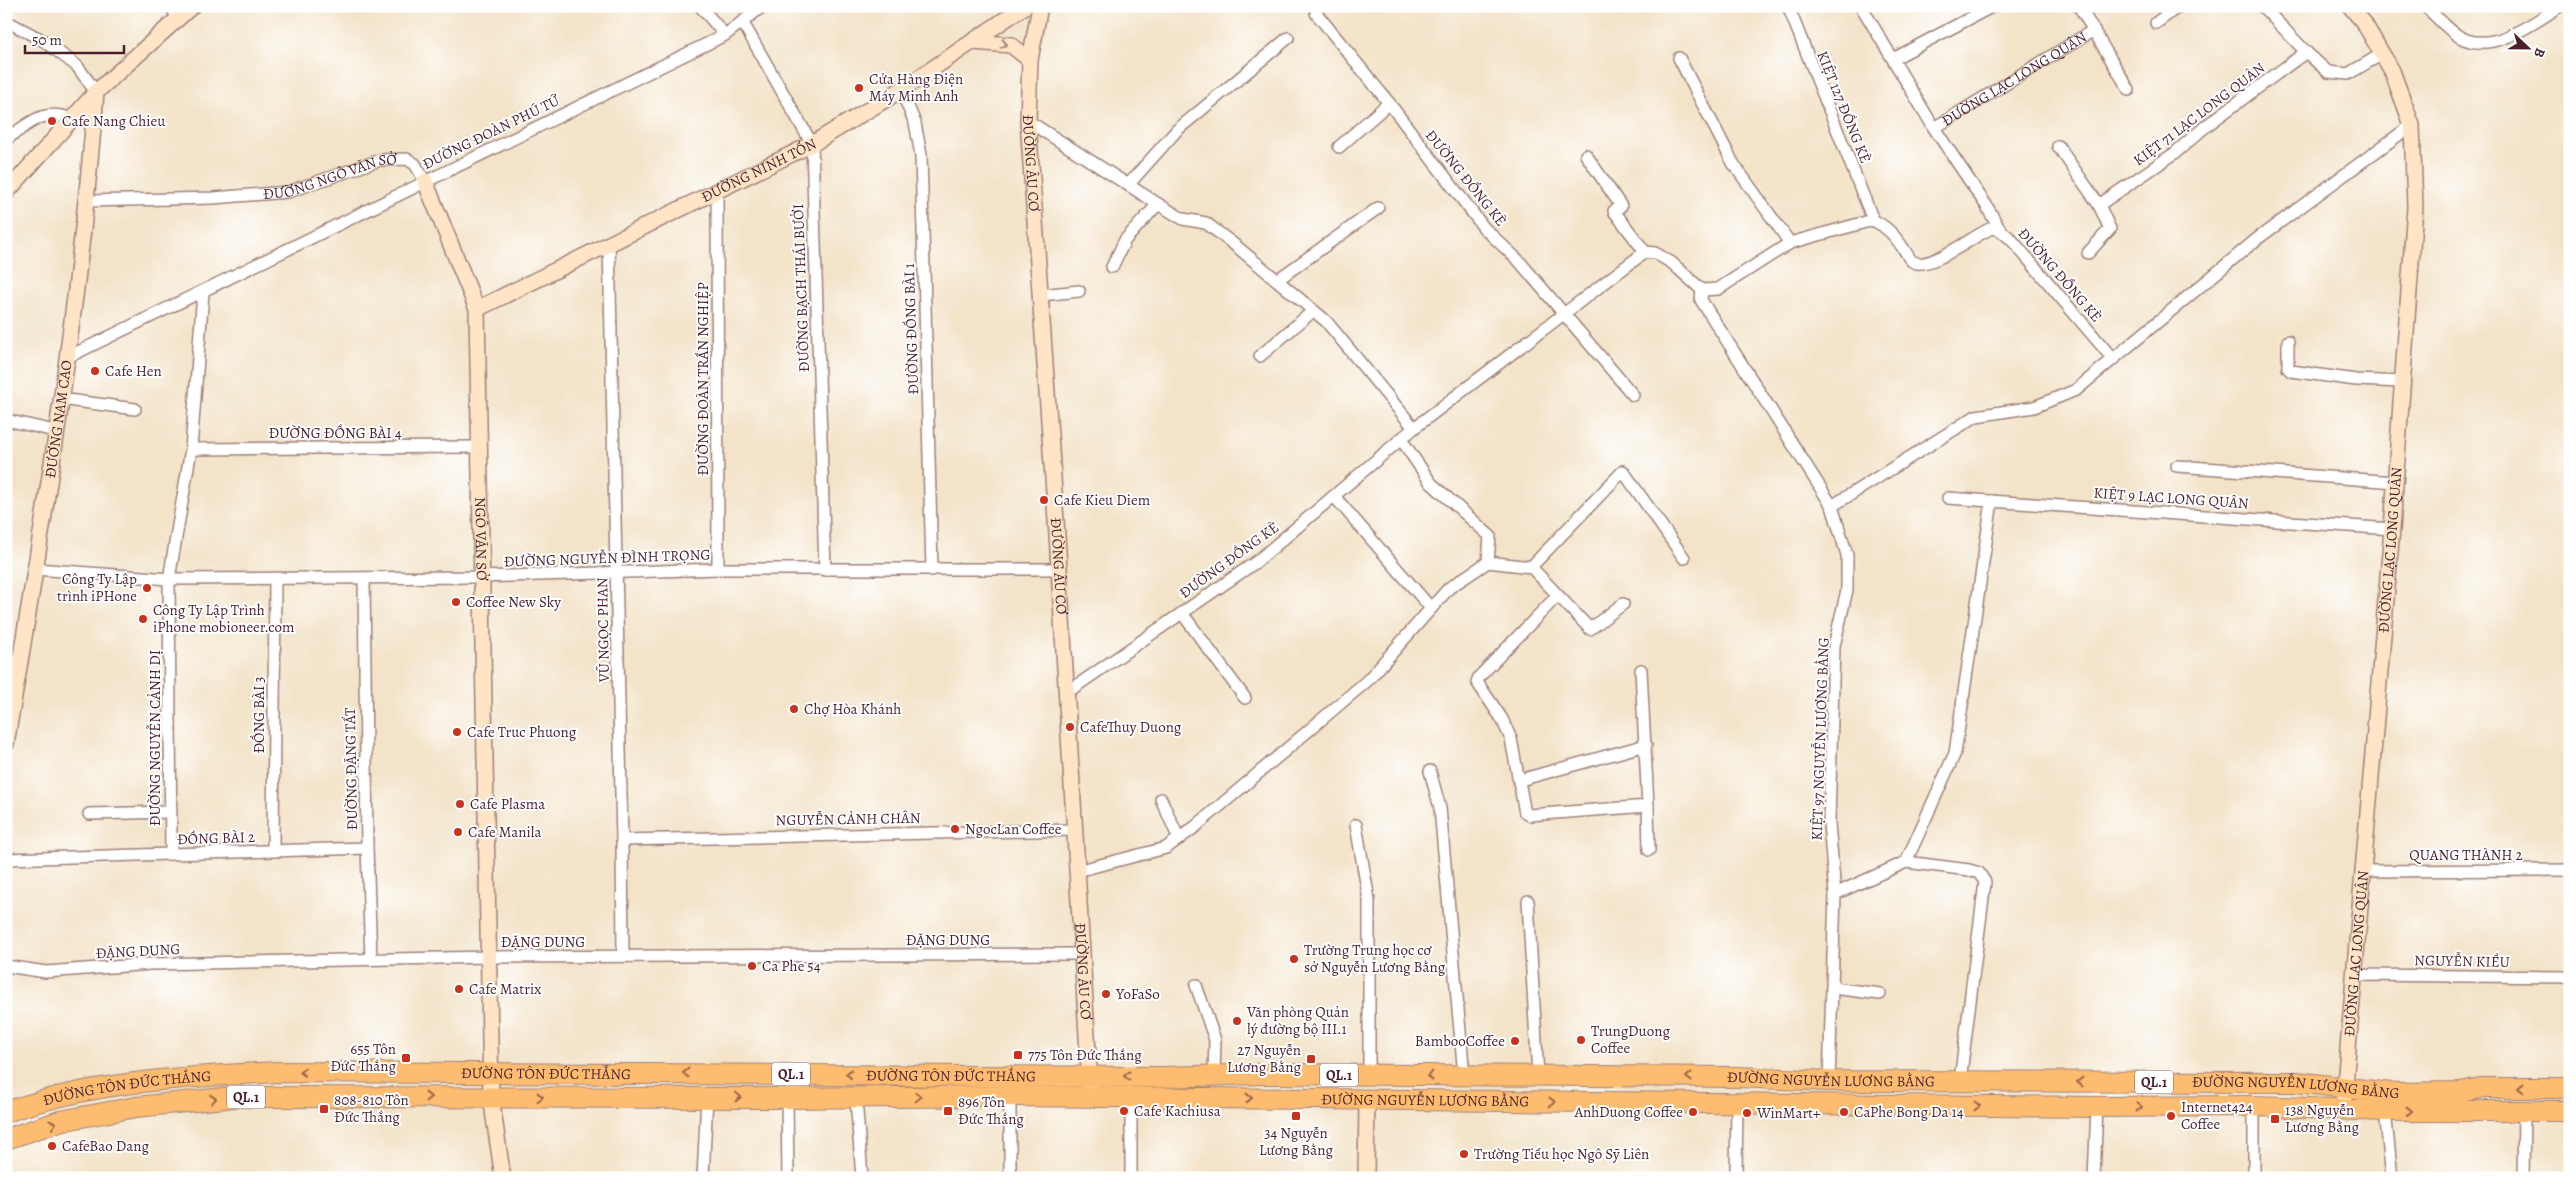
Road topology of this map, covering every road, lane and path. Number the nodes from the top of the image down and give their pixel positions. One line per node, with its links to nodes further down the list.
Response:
1 (192, 6): 15 (street)
2 (700, 6): 21 (street)
3 (763, 6): 18 (street, ĐƯỜNG ĐOÀN PHÚ TỨ)
4 (1025, 6): 23 (street, ĐƯỜNG NINH TỐN)
5 (1040, 6): 28 (street, ĐƯỜNG ÂU CƠ)
6 (1788, 6): 50 (street, KIỆT 127 ĐỒNG KÈ)
7 (1861, 6): 27 (street)
8 (1993, 6): 27 (street)
9 (2079, 6): 20 (street, ĐƯỜNG LẠC LONG QUÂN)
10 (2179, 6): 19 (street)
11 (2262, 6): 24 (street)
12 (2350, 6): 25 (street, ĐƯỜNG LẠC LONG QUÂN)
13 (2425, 6): 14 (street)
14 (2560, 6)
15 (175, 12): 31 (street)
16 (1316, 13): 32 (street, ĐƯỜNG ĐỒNG KÈ)
17 (6, 21): 31 (street)
18 (743, 23): 21 (street, ĐƯỜNG ĐOÀN PHÚ TỨ); 38 (street, ĐƯỜNG BẠCH THÁI BƯỞI)
19 (2156, 23)
20 (2094, 30): 30 (street, ĐƯỜNG LẠC LONG QUÂN); 36 (street, ĐƯỜNG LẠC LONG QUÂN)
21 (725, 35): 42 (street, ĐƯỜNG ĐOÀN PHÚ TỨ)
22 (1288, 38): 43 (street)
23 (973, 42): 28 (street, one-way to 28); 29 (street, ĐƯỜNG NINH TỐN)
24 (2306, 52): 25 (street); 48 (street, KIỆT 71 LẠC LONG QUÂN)
25 (2382, 54): 35 (street, ĐƯỜNG LẠC LONG QUÂN)
26 (1679, 58): 53 (street)
27 (1892, 59): 36 (street)
28 (1030, 60): 34 (street, ĐƯỜNG ÂU CƠ)
29 (901, 90): 38 (street, ĐƯỜNG NINH TỐN); 93 (street, ĐƯỜNG ĐỒNG BÀI 1)
30 (2129, 90)
31 (96, 92): 33 (street); 46 (street, ĐƯỜNG NAM CAO)
32 (1389, 103): 40 (street); 64 (street, ĐƯỜNG ĐỒNG KÈ)
33 (72, 119): 37 (street); 45 (street)
34 (1028, 121): 43 (street); 61 (street, ĐƯỜNG ÂU CƠ)
35 (2412, 125): 68 (street); 69 (street, ĐƯỜNG LẠC LONG QUÂN)
36 (1934, 128): 51 (street)
37 (6, 139)
38 (812, 144): 44 (street, ĐƯỜNG NINH TỐN); 92 (street, ĐƯỜNG BẠCH THÁI BƯỞI)
39 (2058, 146): 48 (street)
40 (1339, 147)
41 (1586, 155): 54 (street)
42 (425, 181): 46 (street, ĐƯỜNG NGÔ VĂN SỞ); 60 (street, ĐƯỜNG ĐOÀN PHÚ TỨ); 62 (street, ĐƯỜNG NGÔ VĂN SỞ)
43 (1128, 185): 47 (street)
44 (717, 189): 52 (street, ĐƯỜNG NINH TỐN); 90 (street, ĐƯỜNG ĐOÀN TRẦN NGHIỆP)
45 (6, 193)
46 (87, 201): 67 (street, ĐƯỜNG NAM CAO)
47 (1158, 204): 56 (street); 57 (street)
48 (2098, 205): 55 (street)
49 (1378, 208): 57 (street)
50 (1873, 220): 51 (street, ĐƯỜNG ĐỒNG KÈ); 53 (street)
51 (2000, 230): 68 (street, ĐƯỜNG ĐỒNG KÈ)
52 (609, 243): 62 (street, ĐƯỜNG NINH TỐN); 94 (street, VŨ NGỌC PHAN)
53 (1790, 243): 59 (street)
54 (1645, 252): 59 (street); 64 (street, ĐƯỜNG ĐỒNG KÈ)
55 (2088, 253)
56 (1112, 267)
57 (1276, 280): 63 (street)
58 (1079, 290): 61 (street)
59 (1702, 290): 84 (street, KIỆT 97 NGUYỄN LƯƠNG BẰNG)
60 (203, 293): 67 (street, ĐƯỜNG ĐOÀN PHÚ TỨ); 78 (street, ĐƯỜNG NGUYỄN CẢNH DỊ)
61 (1041, 295): 91 (street, ĐƯỜNG ÂU CƠ)
62 (476, 309): 77 (street, NGÔ VĂN SỞ)
63 (1313, 311): 66 (street); 74 (street)
64 (1563, 314): 70 (street, ĐƯỜNG ĐỒNG KÈ); 74 (street, ĐƯỜNG ĐỒNG KÈ)
65 (2288, 341): 69 (street)
66 (1260, 356)
67 (66, 358): 71 (street, ĐƯỜNG NAM CAO)
68 (2113, 359): 84 (street)
69 (2403, 382): 80 (street, ĐƯỜNG LẠC LONG QUÂN)
70 (1633, 395)
71 (60, 399): 72 (street); 75 (street, ĐƯỜNG NAM CAO)
72 (135, 409)
73 (6, 420): 75 (street)
74 (1414, 428): 76 (street, ĐƯỜNG ĐỒNG KÈ)
75 (56, 431): 89 (street, ĐƯỜNG NAM CAO)
76 (1400, 439): 81 (street, ĐƯỜNG ĐỒNG KÈ); 87 (street)
77 (480, 447): 78 (street, ĐƯỜNG ĐỒNG BÀI 4); 95 (street, NGÔ VĂN SỞ)
78 (191, 449): 98 (street, ĐƯỜNG NGUYỄN CẢNH DỊ)
79 (2177, 466): 80 (street)
80 (2396, 482): 85 (street, ĐƯỜNG LẠC LONG QUÂN)
81 (1334, 496): 101 (street); 102 (street, ĐƯỜNG ĐỒNG KÈ)
82 (1948, 498): 83 (street, KIỆT 9 LẠC LONG QUÂN)
83 (1992, 500): 85 (street, KIỆT 9 LẠC LONG QUÂN); 124 (street)
84 (1832, 506): 128 (street, KIỆT 97 NGUYỄN LƯƠNG BẰNG)
85 (2392, 529): 126 (street, ĐƯỜNG LẠC LONG QUÂN)
86 (1684, 558): 88 (street)
87 (1488, 562): 88 (street); 101 (street)
88 (1531, 567): 99 (street)
89 (36, 569): 98 (street, ĐƯỜNG NGUYỄN ĐÌNH TRỌNG); 103 (street, ĐƯỜNG NAM CAO)
90 (718, 569): 92 (street, ĐƯỜNG NGUYỄN ĐÌNH TRỌNG); 94 (street, ĐƯỜNG NGUYỄN ĐÌNH TRỌNG)
91 (1059, 569): 93 (street, ĐƯỜNG NGUYỄN ĐÌNH TRỌNG); 105 (street, ĐƯỜNG ÂU CƠ)
92 (825, 570): 93 (street, ĐƯỜNG NGUYỄN ĐÌNH TRỌNG)
93 (932, 570)
94 (616, 572): 95 (street, ĐƯỜNG NGUYỄN ĐÌNH TRỌNG); 118 (street, VŨ NGỌC PHAN)
95 (482, 577): 97 (street, ĐƯỜNG NGUYỄN ĐÌNH TRỌNG); 132 (street, NGÔ VĂN SỞ)
96 (275, 578): 97 (street, ĐƯỜNG NGUYỄN ĐÌNH TRỌNG); 98 (street, ĐƯỜNG NGUYỄN ĐÌNH TRỌNG); 121 (street, ĐỒNG BÀI 3)
97 (364, 578): 119 (street, ĐƯỜNG ĐẶNG TẤT)
98 (169, 579): 113 (street, ĐƯỜNG NGUYỄN CẢNH DỊ)
99 (1557, 596): 100 (street); 110 (street)
100 (1623, 604)
101 (1430, 607): 117 (street)
102 (1182, 613): 105 (street, ĐƯỜNG ĐỒNG KÈ); 106 (street)
103 (13, 662): 107 (street, ĐƯỜNG NAM CAO)
104 (1641, 670): 108 (street)
105 (1066, 693): 116 (street, ĐƯỜNG ÂU CƠ)
106 (1245, 698)
107 (6, 744)
108 (1646, 744): 110 (street); 112 (street)
109 (1430, 771): 144 (street)
110 (1520, 780): 112 (street)
111 (1161, 799): 117 (street)
112 (1648, 806): 120 (street)
113 (171, 812): 114 (street); 122 (street, ĐƯỜNG NGUYỄN CẢNH DỊ)
114 (90, 814)
115 (1356, 826): 143 (street)
116 (1074, 830): 118 (street, NGUYỄN CẢNH CHÂN); 125 (street, ĐƯỜNG ÂU CƠ)
117 (1179, 839): 125 (street)
118 (622, 840): 131 (street, VŨ NGỌC PHAN)
119 (367, 848): 121 (street, ĐỒNG BÀI 2); 133 (street, ĐƯỜNG ĐẶNG TẤT)
120 (1649, 850)
121 (273, 851): 122 (street, ĐỒNG BÀI 2)
122 (171, 854): 123 (street, ĐỒNG BÀI 2)
123 (6, 859)
124 (1906, 862): 128 (street); 148 (street)
125 (1077, 870): 130 (street, ĐƯỜNG ÂU CƠ)
126 (2363, 870): 127 (street, QUANG THÀNH 2); 135 (street, ĐƯỜNG LẠC LONG QUÂN)
127 (2570, 870)
128 (1835, 894): 138 (street, KIỆT 97 NGUYỄN LƯƠNG BẰNG)
129 (1528, 901): 146 (street)
130 (1081, 954): 131 (street, ĐẶNG DUNG); 142 (street, ĐƯỜNG ÂU CƠ)
131 (623, 956): 132 (street, ĐẶNG DUNG)
132 (490, 957): 133 (street, ĐẶNG DUNG); 140 (street, NGÔ VĂN SỞ)
133 (371, 959): 134 (street, ĐẶNG DUNG)
134 (6, 966)
135 (2354, 975): 136 (street, NGUYỄN KIỀU); 158 (street, ĐƯỜNG LẠC LONG QUÂN)
136 (2570, 977)
137 (1196, 985): 141 (street)
138 (1833, 988): 139 (street); 147 (street, KIỆT 97 NGUYỄN LƯƠNG BẰNG)
139 (1880, 994)
140 (491, 1073): 142 (highway, ĐƯỜNG TÔN ĐỨC THẮNG / QL.1, one-way to 140); 153 (street, NGÔ VĂN SỞ); 166 (highway, ĐƯỜNG TÔN ĐỨC THẮNG / QL.1, one-way to 166)
141 (1214, 1074): 142 (highway, ĐƯỜNG NGUYỄN LƯƠNG BẰNG / QL.1, one-way to 142); 143 (highway, ĐƯỜNG NGUYỄN LƯƠNG BẰNG / QL.1)
142 (1090, 1076): 152 (street, ĐƯỜNG ÂU CƠ)
143 (1370, 1076): 144 (highway, ĐƯỜNG NGUYỄN LƯƠNG BẰNG / QL.1, one-way to 143)
144 (1464, 1076): 145 (highway, ĐƯỜNG NGUYỄN LƯƠNG BẰNG / QL.1)
145 (1514, 1076): 146 (highway, ĐƯỜNG NGUYỄN LƯƠNG BẰNG / QL.1); 159 (highway)
146 (1538, 1076): 147 (highway, ĐƯỜNG NGUYỄN LƯƠNG BẰNG / QL.1, one-way to 146)
147 (1829, 1080): 148 (highway, ĐƯỜNG NGUYỄN LƯƠNG BẰNG / QL.1)
148 (1960, 1081): 158 (highway, ĐƯỜNG NGUYỄN LƯƠNG BẰNG / QL.1, one-way to 148)
149 (2570, 1088): 158 (highway, ĐƯỜNG NGUYỄN LƯƠNG BẰNG / QL.1, one-way to 158)
150 (706, 1096): 153 (highway, ĐƯỜNG TÔN ĐỨC THẮNG / QL.1, one-way to 150); 154 (highway, ĐƯỜNG TÔN ĐỨC THẮNG / QL.1, one-way to 154); 169 (street)
151 (1010, 1096): 152 (highway, ĐƯỜNG TÔN ĐỨC THẮNG / QL.1); 155 (highway, ĐƯỜNG TÔN ĐỨC THẮNG / QL.1, one-way to 151); 172 (street)
152 (1090, 1097): 156 (highway, ĐƯỜNG NGUYỄN LƯƠNG BẰNG / QL.1)
153 (491, 1098): 167 (highway, ĐƯỜNG TÔN ĐỨC THẮNG / QL.1, one-way to 153); 168 (street, NGÔ VĂN SỞ)
154 (787, 1098): 155 (highway, ĐƯỜNG TÔN ĐỨC THẮNG / QL.1); 170 (street)
155 (856, 1098): 171 (street)
156 (1131, 1098): 157 (highway, ĐƯỜNG NGUYỄN LƯƠNG BẰNG / QL.1, one-way to 157); 173 (street)
157 (1367, 1099): 159 (highway, ĐƯỜNG NGUYỄN LƯƠNG BẰNG / QL.1); 174 (street)
158 (2343, 1099): 161 (highway, ĐƯỜNG NGUYỄN LƯƠNG BẰNG / QL.1); 164 (highway, ĐƯỜNG NGUYỄN LƯƠNG BẰNG / QL.1)
159 (1514, 1102): 160 (highway, ĐƯỜNG NGUYỄN LƯƠNG BẰNG / QL.1, one-way to 160)
160 (1737, 1103): 162 (highway, ĐƯỜNG NGUYỄN LƯƠNG BẰNG / QL.1, one-way to 162); 175 (street)
161 (2254, 1106): 162 (highway, ĐƯỜNG NGUYỄN LƯƠNG BẰNG / QL.1, one-way to 161); 177 (street)
162 (2096, 1107): 176 (street)
163 (2524, 1110): 164 (highway, ĐƯỜNG NGUYỄN LƯƠNG BẰNG / QL.1, one-way to 163); 165 (highway, ĐƯỜNG NGUYỄN LƯƠNG BẰNG / QL.1); 179 (street)
164 (2385, 1111): 178 (street)
165 (2570, 1111)
166 (6, 1112)
167 (6, 1139)
168 (503, 1178)
169 (703, 1178)
170 (788, 1178)
171 (862, 1178)
172 (1010, 1178)
173 (1131, 1178)
174 (1366, 1178)
175 (1736, 1178)
176 (2094, 1178)
177 (2254, 1178)
178 (2392, 1178)
179 (2524, 1178)

